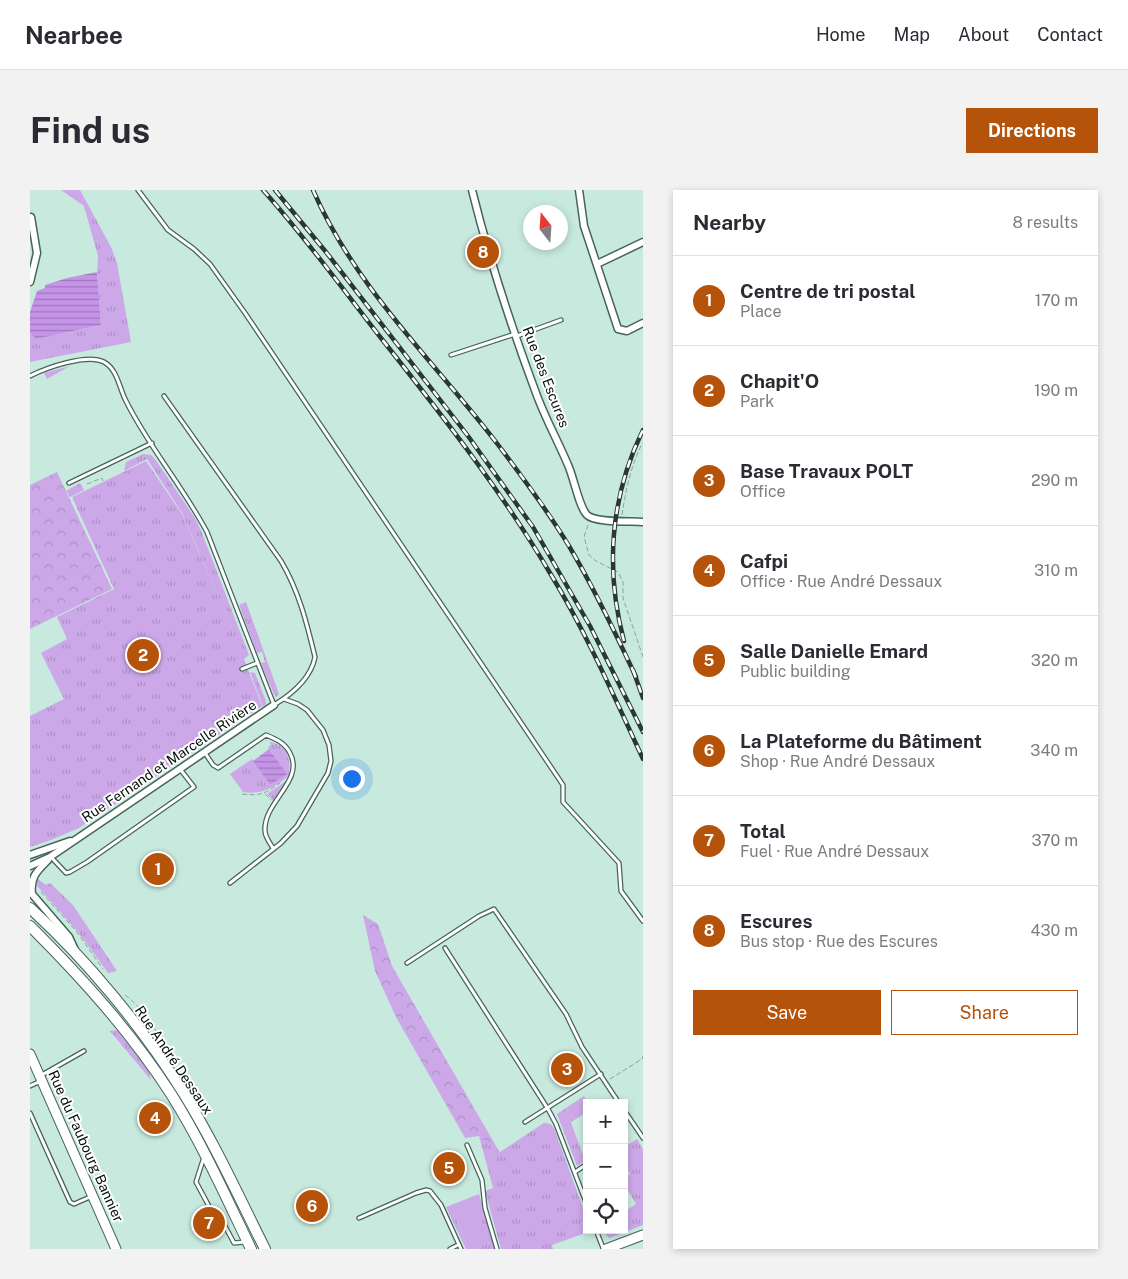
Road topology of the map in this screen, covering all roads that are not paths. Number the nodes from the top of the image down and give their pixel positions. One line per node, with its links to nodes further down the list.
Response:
1 (138, 190): 32 (lane)
2 (473, 190): 10 (street, Rue des Escures)
3 (580, 190): 6 (street)
4 (30, 217): 7 (street)
5 (643, 242): 6 (street)
6 (597, 264): 9 (street)
7 (30, 282)
8 (561, 320): 10 (lane)
9 (643, 323)
10 (516, 335): 11 (lane); 16 (street, Rue des Escures)
11 (451, 355)
12 (30, 376): 14 (lane)
13 (164, 396): 19 (lane)
14 (152, 443): 15 (lane); 17 (lane)
15 (69, 483)
16 (643, 522)
17 (257, 663): 18 (lane); 20 (lane)
18 (242, 668)
19 (284, 699): 20 (lane); 26 (lane)
20 (274, 705): 21 (street, Rue Fernand et Marcelle Rivière)
21 (204, 753): 22 (street, Rue Fernand et Marcelle Rivière); 24 (lane)
22 (180, 769): 25 (street, Rue Fernand et Marcelle Rivière); 28 (lane)
23 (271, 832): 24 (lane)
24 (266, 837): 26 (lane)
25 (78, 838): 27 (street, Rue Fernand et Marcelle Rivière); 28 (street, Rue Fernand et Marcelle Rivière)
26 (273, 848): 30 (lane)
27 (30, 855)
28 (50, 857): 29 (street, Rue Fernand et Marcelle Rivière); 35 (street)
29 (30, 866)
30 (230, 883)
31 (30, 908): 35 (main road, Rue André Dessaux)
32 (643, 921)
33 (30, 926): 49 (main road, Rue André Dessaux)
34 (445, 948): 43 (lane)
35 (80, 958): 60 (main road, Rue André Dessaux)
36 (407, 963): 39 (lane)
37 (84, 1052): 40 (lane)
38 (30, 1054): 40 (main road, Rue du Faubourg Bannier)
39 (601, 1074): 42 (lane); 43 (lane)
40 (41, 1078): 41 (lane); 53 (main road, Rue du Faubourg Bannier)
41 (30, 1086)
42 (617, 1099)
43 (548, 1108): 46 (lane); 51 (lane)
44 (30, 1113): 53 (lane)
45 (628, 1116): 47 (lane)
46 (525, 1122)
47 (643, 1138)
48 (467, 1145): 62 (lane)
49 (205, 1154): 57 (main road, Rue André Dessaux); 57 (lane)
50 (583, 1166): 51 (lane)
51 (574, 1172): 52 (lane)
52 (583, 1194)
53 (93, 1196): 59 (main road, Rue du Faubourg Bannier)
54 (359, 1218): 58 (lane)
55 (598, 1234): 63 (lane)
56 (643, 1235): 63 (main road)
57 (250, 1246)
58 (459, 1247): 61 (lane)
59 (116, 1249)
60 (265, 1249)
61 (450, 1249)
62 (497, 1249)
63 (605, 1249)

